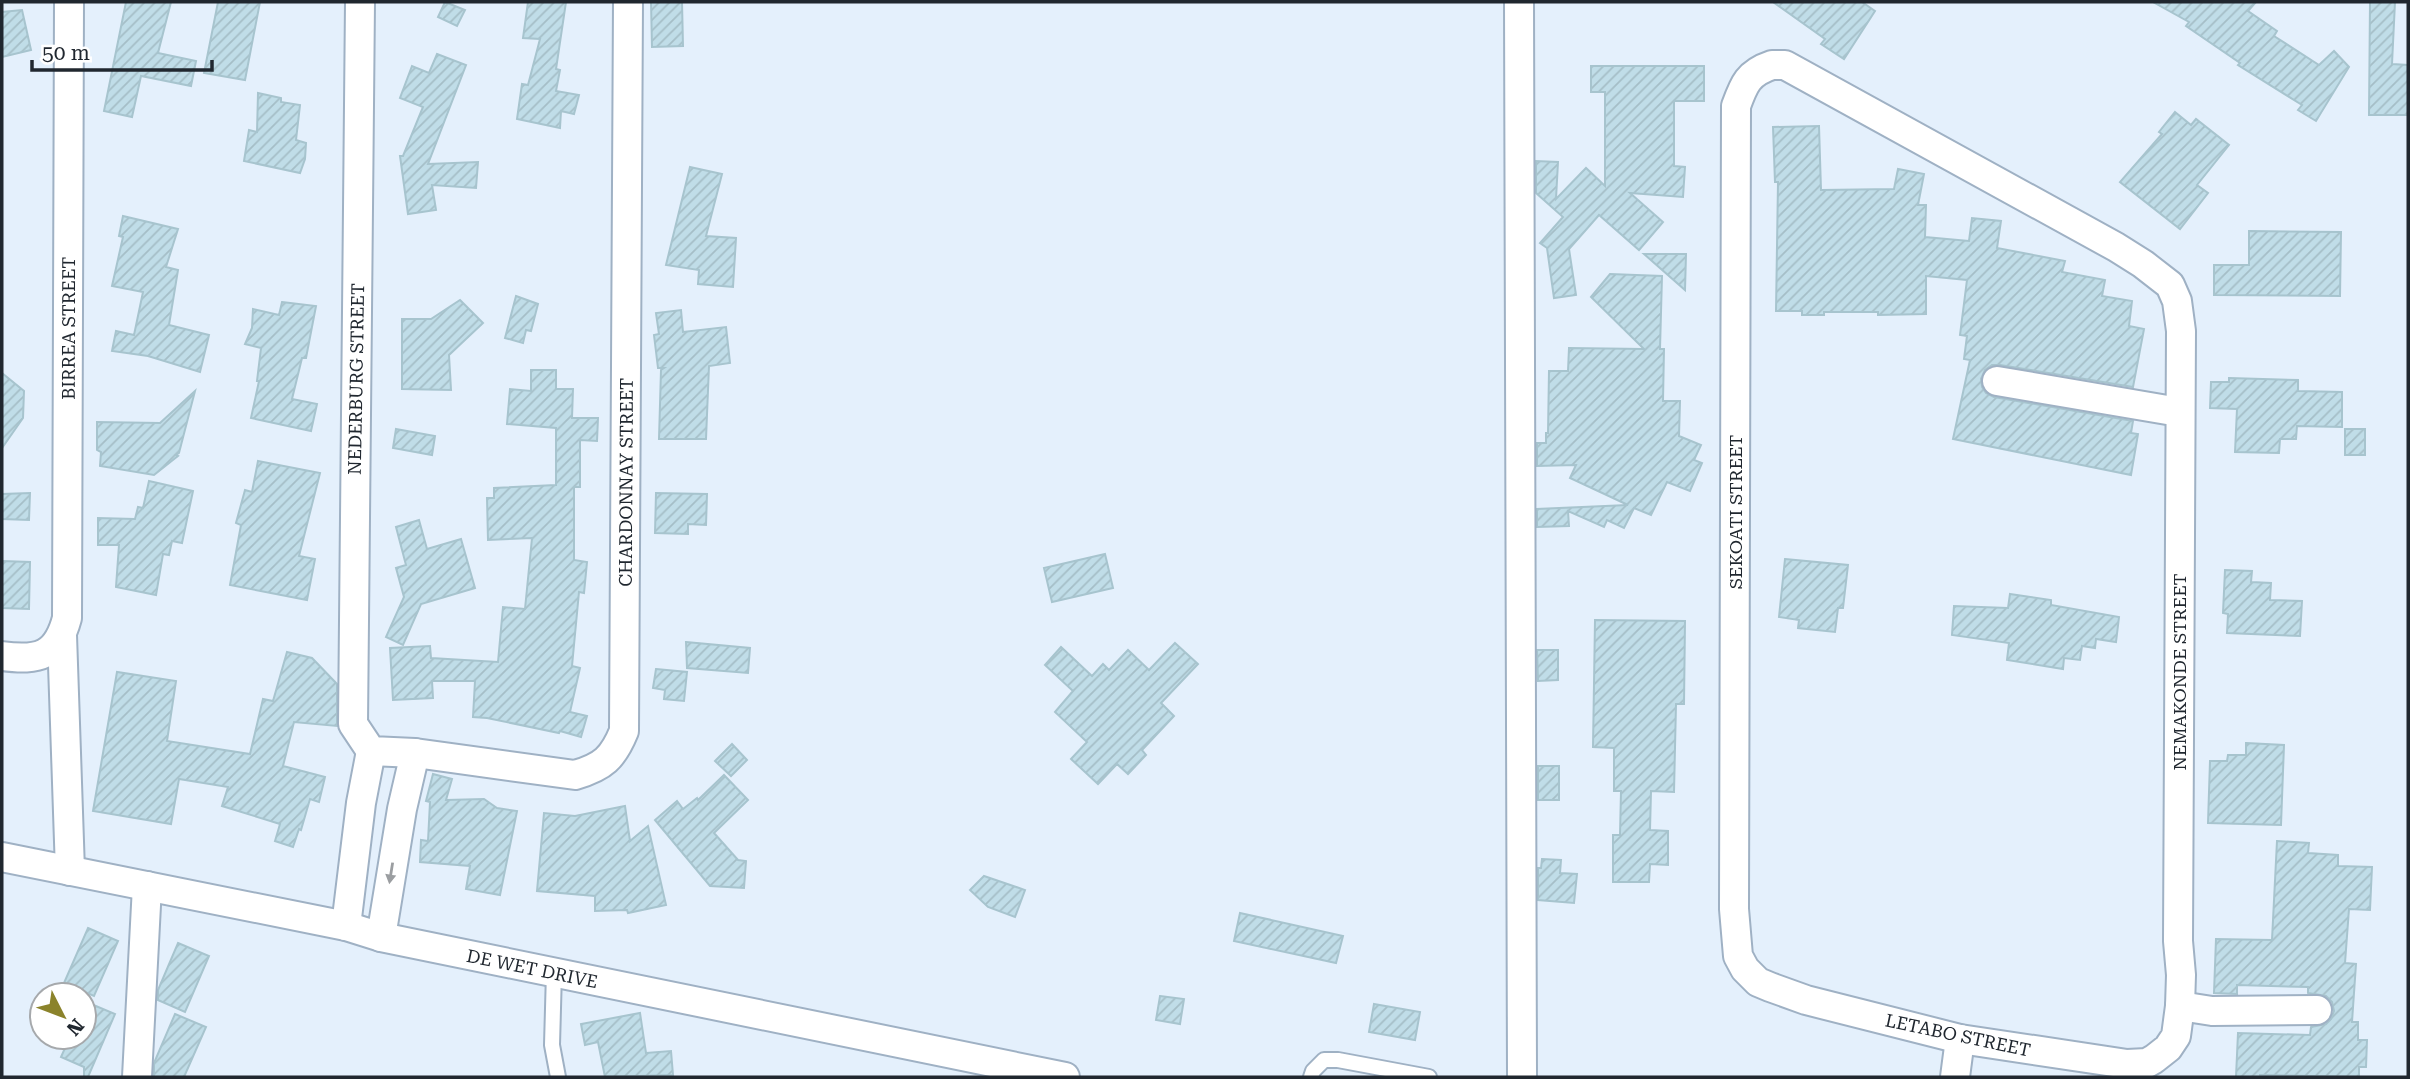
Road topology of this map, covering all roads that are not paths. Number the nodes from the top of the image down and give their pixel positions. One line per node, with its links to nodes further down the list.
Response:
1 (69, 2): 8 (street, BIRREA STREET)
2 (360, 2): 10 (street, NEDERBURG STREET)
3 (628, 2): 11 (street, CHARDONNAY STREET)
4 (1519, 2): 29 (street)
5 (1785, 65): 7 (street, NEMAKONDE STREET); 18 (street, SEKOATI STREET)
6 (1997, 381): 7 (street)
7 (2179, 412): 19 (street, NEMAKONDE STREET)
8 (57, 643): 9 (street); 13 (street, BIRREA STREET)
9 (2, 656)
10 (371, 751): 11 (street); 15 (street)
11 (415, 753): 16 (street, one-way to 16)
12 (2, 857): 13 (street, DE WET DRIVE)
13 (70, 871): 14 (street, DE WET DRIVE)
14 (147, 886): 15 (street, DE WET DRIVE); 25 (street)
15 (346, 926): 16 (street, DE WET DRIVE)
16 (381, 937): 17 (street, DE WET DRIVE)
17 (554, 972): 23 (street, DE WET DRIVE); 26 (lane)
18 (1758, 982): 21 (street, LETABO STREET)
19 (2180, 1006): 20 (street); 22 (street, NEMAKONDE STREET)
20 (2317, 1010)
21 (1960, 1039): 22 (street, LETABO STREET); 30 (street)
22 (2160, 1056)
23 (986, 1069): 24 (street, DE WET DRIVE)
24 (1050, 1076)
25 (137, 1077)
26 (558, 1077)
27 (1311, 1077): 28 (lane)
28 (1429, 1077)
29 (1522, 1077)
30 (1955, 1077)

